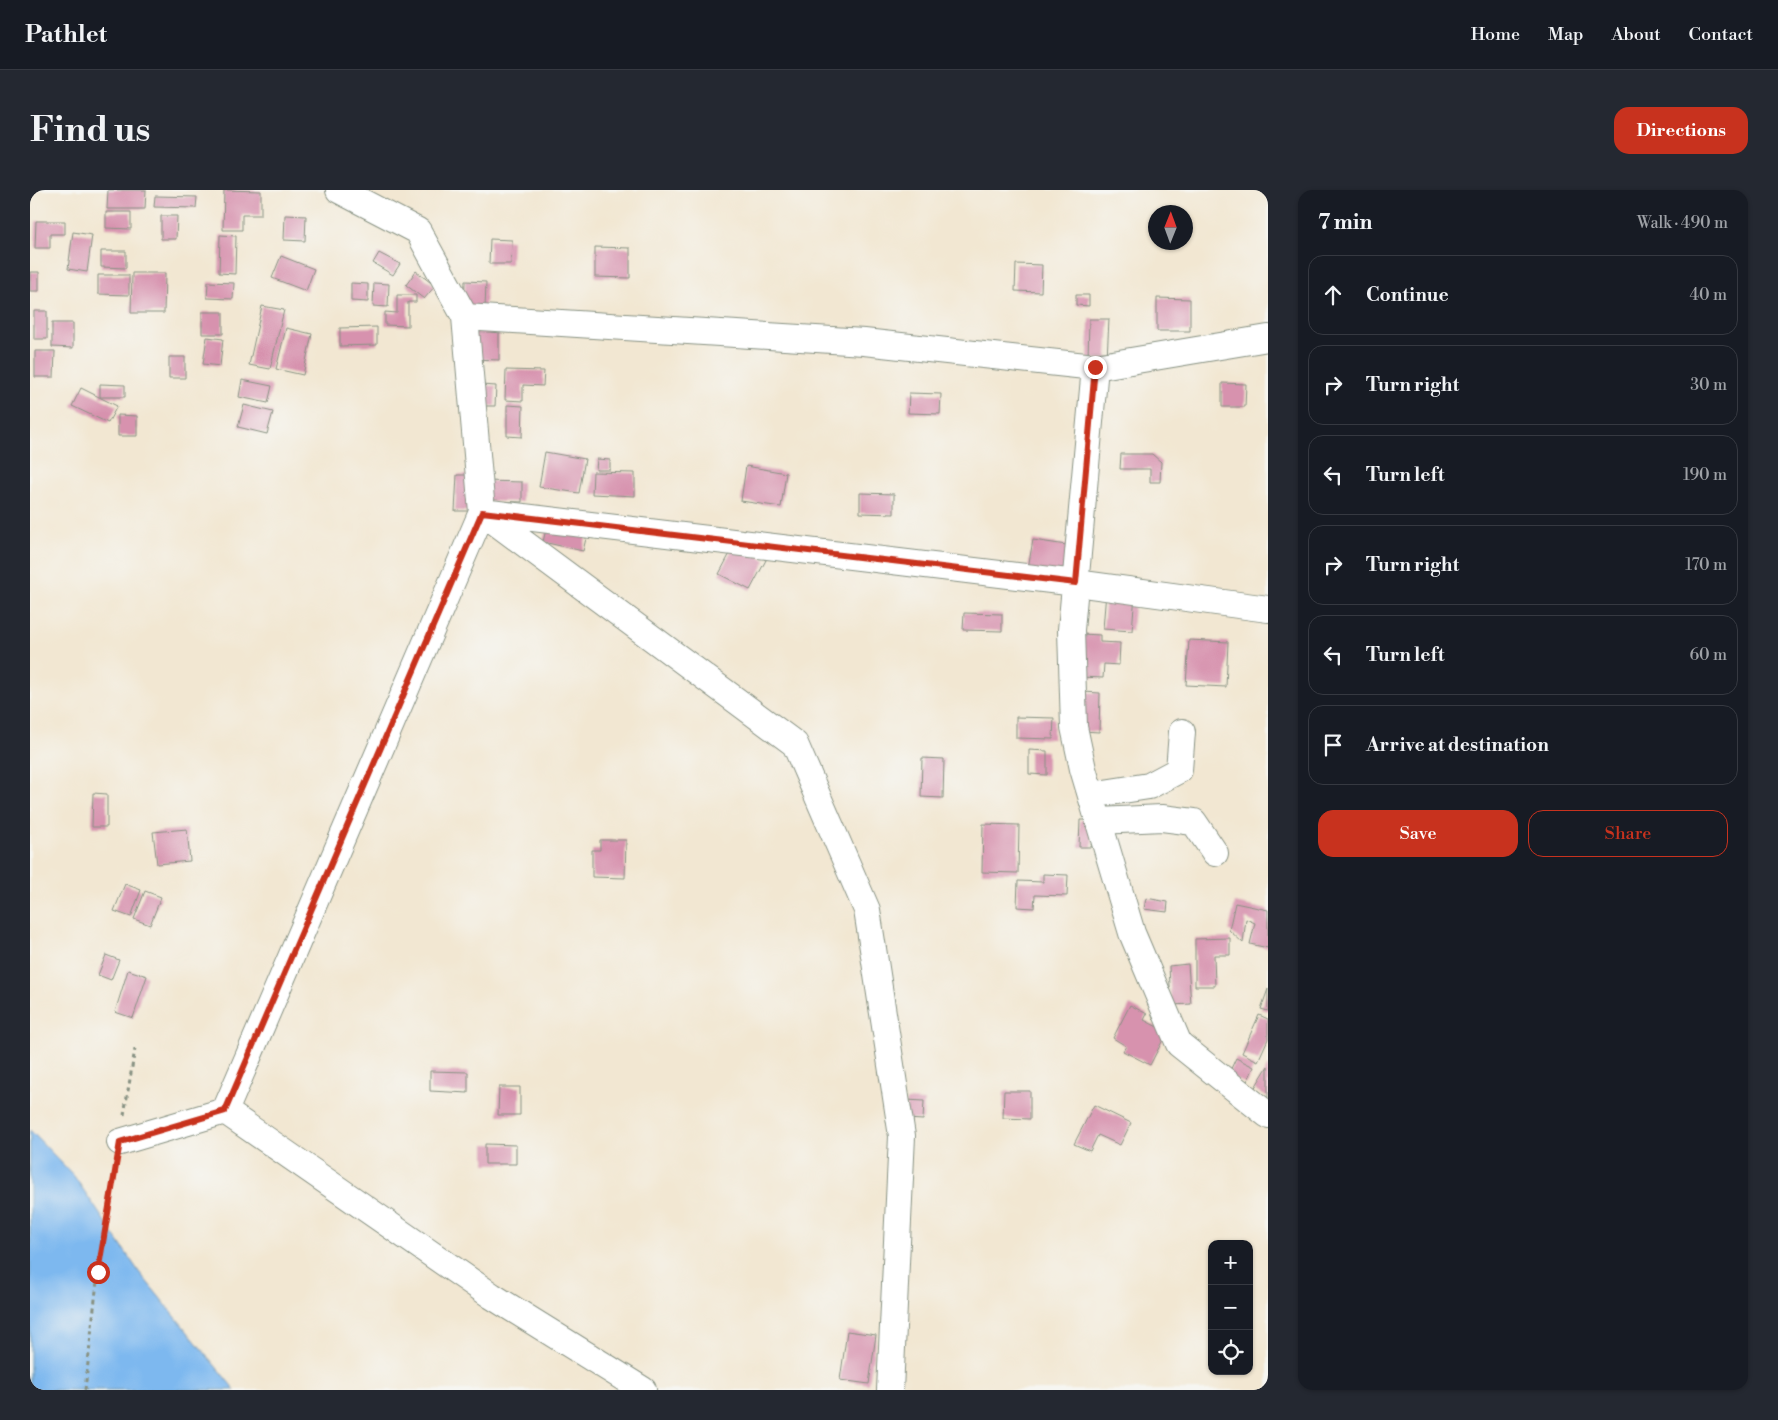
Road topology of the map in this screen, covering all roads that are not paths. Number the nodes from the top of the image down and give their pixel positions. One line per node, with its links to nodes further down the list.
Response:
1 (338, 190): 2 (street)
2 (466, 316): 4 (street); 5 (street)
3 (1268, 338): 4 (street)
4 (1095, 367): 6 (street)
5 (482, 512): 6 (street); 12 (street); 16 (street)
6 (1076, 583): 7 (street); 9 (street)
7 (1268, 610)
8 (1182, 732): 9 (street)
9 (1091, 795): 10 (street)
10 (1099, 821): 11 (street); 13 (street)
11 (1215, 853)
12 (225, 1111): 14 (street); 15 (street)
13 (1268, 1115)
14 (120, 1142)
15 (644, 1390)
16 (890, 1390)

